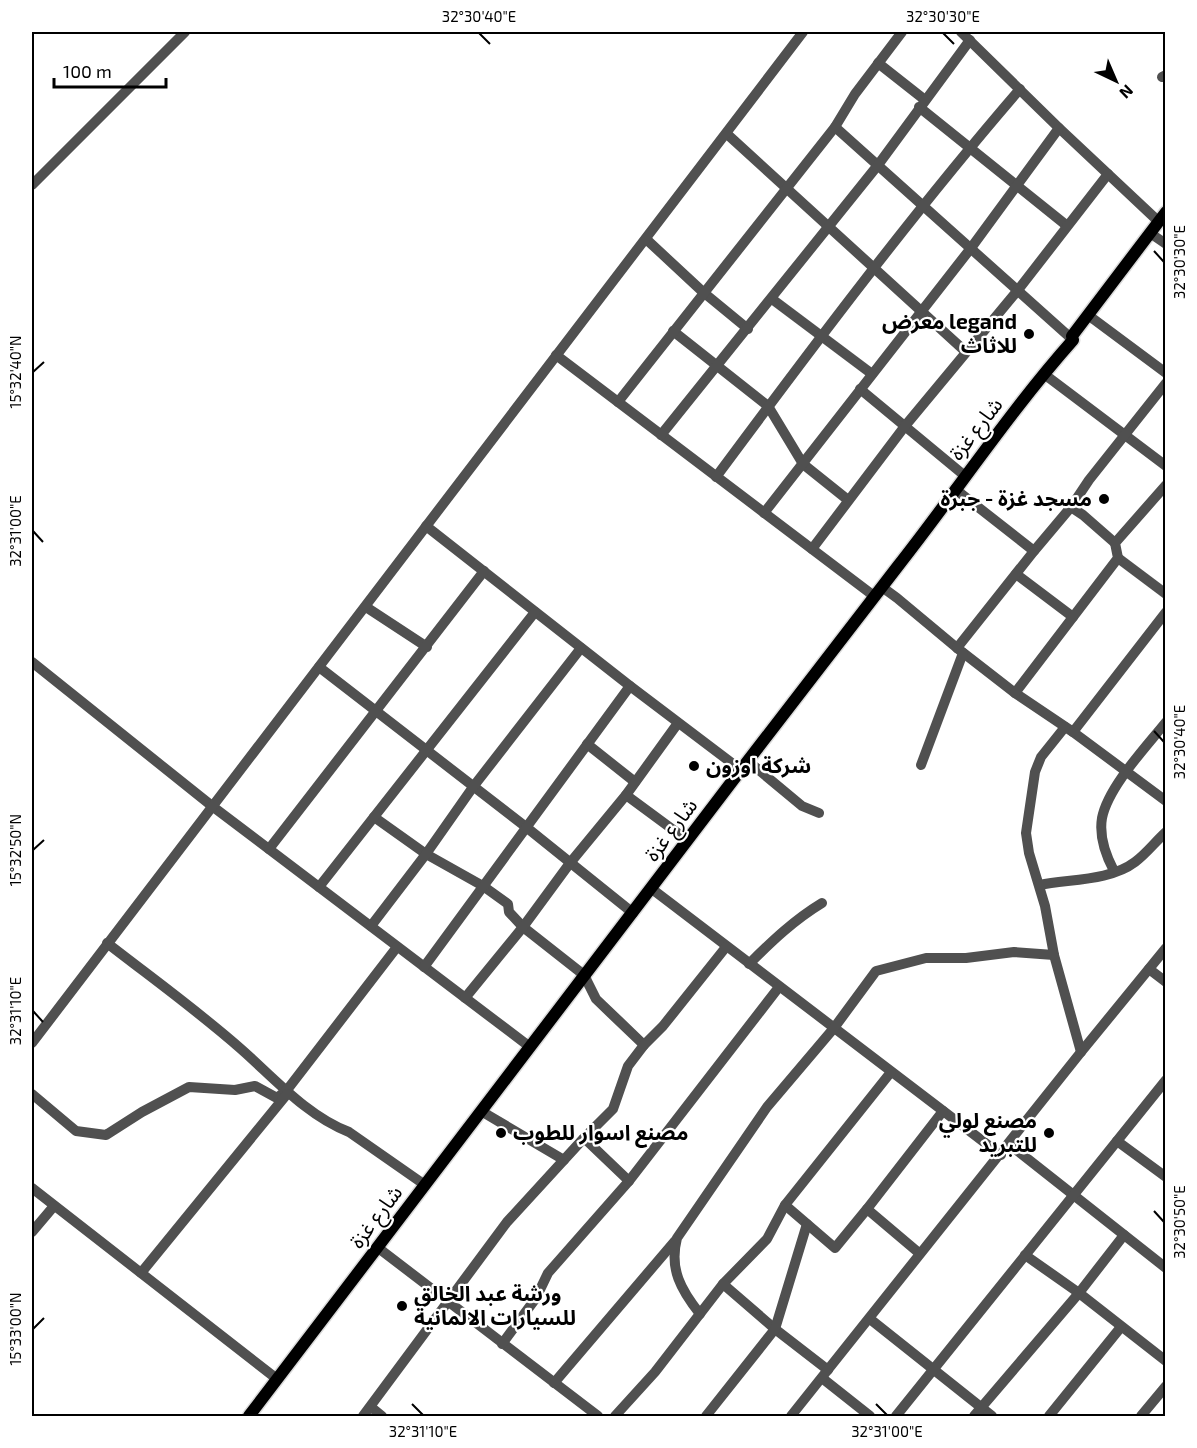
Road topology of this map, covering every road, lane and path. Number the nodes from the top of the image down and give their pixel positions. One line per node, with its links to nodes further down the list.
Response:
1 (185, 32): 15 (street)
2 (803, 32): 11 (street)
3 (902, 32): 6 (street)
4 (961, 32): 5 (street)
5 (970, 40): 7 (street); 8 (street)
6 (878, 63): 8 (street); 9 (street)
7 (1020, 89): 10 (street); 12 (street)
8 (922, 104): 12 (street); 13 (street)
9 (835, 127): 13 (street); 17 (street)
10 (1059, 128): 14 (street); 16 (street)
11 (727, 134): 17 (street); 23 (street)
12 (969, 147): 16 (street); 18 (street)
13 (878, 165): 18 (street); 21 (street)
14 (1108, 174): 19 (street); 20 (street)
15 (32, 185)
16 (1016, 185): 20 (street); 25 (street)
17 (786, 188): 21 (street); 28 (street)
18 (924, 206): 25 (street); 26 (street)
19 (1162, 216): 22 (main road, شارع غزة)
20 (1066, 225): 27 (street)
21 (829, 227): 26 (street); 29 (street)
22 (1150, 233): 24 (street); 31 (main road, شارع غزة)
23 (646, 239): 28 (street); 37 (street)
24 (1166, 244)
25 (971, 248): 27 (street); 30 (street)
26 (873, 267): 30 (street); 34 (street)
27 (1018, 290): 35 (street); 36 (street)
28 (703, 292): 32 (street); 33 (street)
29 (772, 299): 32 (street); 34 (street)
30 (921, 310): 36 (street); 40 (street)
31 (1088, 315): 35 (main road, شارع غزة); 39 (street)
32 (748, 329): 38 (street)
33 (673, 331): 38 (street); 44 (street)
34 (821, 335): 40 (street); 45 (street)
35 (1073, 340): 41 (main road, شارع غزة)
36 (966, 352): 46 (street)
37 (556, 356): 44 (street); 58 (street)
38 (718, 366): 45 (street); 47 (street)
39 (1166, 373)
40 (872, 374): 43 (street)
41 (1044, 374): 48 (street); 51 (main road, شارع غزة)
42 (1166, 383): 48 (street)
43 (860, 389): 46 (street); 49 (street)
44 (618, 402): 47 (street)
45 (768, 406): 49 (street); 52 (street)
46 (905, 426): 51 (street); 55 (street)
47 (661, 435): 52 (street)
48 (1124, 436): 50 (street); 56 (street)
49 (802, 464): 55 (street); 57 (street)
50 (1166, 466)
51 (965, 476): 54 (main road, شارع غزة)
52 (716, 477): 57 (street)
53 (1166, 485): 59 (street)
54 (955, 489): 61 (street); 65 (main road, شارع غزة)
55 (848, 500): 60 (street)
56 (1071, 507): 59 (street); 61 (street)
57 (764, 513): 60 (street)
58 (426, 526): 63 (street); 67 (street)
59 (1115, 543): 62 (street)
60 (812, 549): 65 (street)
61 (1034, 551): 64 (street)
62 (1119, 558): 66 (street); 70 (street)
63 (484, 571): 68 (street); 71 (street)
64 (1016, 574): 70 (street); 73 (street)
65 (878, 592): 73 (street); 85 (main road, شارع غزة)
66 (1166, 594)
67 (366, 607): 71 (street); 75 (street)
68 (535, 612): 72 (street); 83 (street)
69 (1166, 612): 81 (street)
70 (1073, 617): 77 (street)
71 (427, 647): 78 (street)
72 (581, 648): 76 (street); 88 (street)
73 (960, 651): 77 (street); 84 (street)
74 (32, 662): 91 (street)
75 (319, 667): 78 (street); 91 (street)
76 (630, 686): 80 (street); 82 (street)
77 (1015, 693): 81 (street)
78 (375, 712): 83 (street); 97 (street)
79 (1166, 722): 86 (street)
80 (678, 723): 85 (street); 87 (street)
81 (1069, 730): 86 (street); 101 (street)
82 (587, 744): 87 (street); 94 (street)
83 (427, 750): 88 (street); 93 (street)
84 (921, 765)
85 (744, 766): 92 (street); 96 (main road, شارع غزة)
86 (1127, 772): 90 (street); 100 (street)
87 (635, 782): 89 (street)
88 (473, 786): 94 (street); 98 (street)
89 (626, 795): 96 (street); 99 (street)
90 (1166, 801)
91 (212, 806): 97 (street); 109 (street)
92 (819, 813)
93 (374, 818): 98 (street); 103 (street)
94 (526, 827): 99 (street); 102 (street)
95 (1166, 832): 100 (street)
96 (687, 840): 104 (main road, شارع غزة)
97 (269, 849): 103 (street)
98 (426, 854): 102 (street); 107 (street)
99 (570, 862): 106 (street); 108 (street)
100 (1114, 871): 101 (street)
101 (1040, 885): 113 (street)
102 (483, 886): 108 (street); 115 (street)
103 (319, 887): 107 (street)
104 (652, 889): 106 (main road, شارع غزة); 111 (street)
105 (822, 903): 114 (street)
106 (633, 913): 117 (main road, شارع غزة)
107 (371, 926): 110 (street)
108 (523, 927): 117 (street); 120 (street)
109 (107, 943): 122 (street); 128 (street)
110 (397, 946): 115 (street); 128 (street)
111 (726, 946): 114 (street); 123 (street)
112 (1166, 948): 116 (street)
113 (1054, 956): 121 (street); 125 (street)
114 (749, 964): 119 (street)
115 (424, 966): 120 (street)
116 (1149, 969): 118 (street); 125 (street)
117 (584, 975): 123 (street); 124 (main road, شارع غزة)
118 (1166, 982)
119 (779, 987): 121 (street); 138 (street)
120 (465, 998): 124 (street)
121 (834, 1028): 126 (street); 148 (street)
122 (32, 1043)
123 (644, 1045): 132 (street)
124 (530, 1047): 130 (main road, شارع غزة)
125 (1081, 1052): 134 (street)
126 (891, 1072): 131 (street); 142 (street)
127 (1166, 1080): 133 (street)
128 (288, 1091): 129 (street); 139 (street); 153 (street)
129 (32, 1094)
130 (481, 1110): 136 (street); 139 (main road, شارع غزة)
131 (943, 1111): 135 (street); 144 (street)
132 (584, 1138): 136 (street); 138 (street)
133 (1117, 1141): 137 (street); 141 (street)
134 (1009, 1144): 135 (street); 141 (street)
135 (1000, 1155): 150 (street)
136 (564, 1160): 156 (street)
137 (1166, 1177)
138 (629, 1181): 161 (street)
139 (425, 1185): 149 (main road, شارع غزة)
140 (32, 1188): 143 (street)
141 (1073, 1196): 147 (street); 151 (street)
142 (785, 1205): 145 (street); 154 (street)
143 (54, 1206): 146 (street); 153 (street)
144 (867, 1209): 145 (street); 150 (street)
145 (807, 1224): 160 (street)
146 (32, 1232)
147 (1124, 1235): 152 (street); 155 (street)
148 (677, 1238): 157 (street); 166 (street)
149 (377, 1247): 156 (street); 165 (main road, شارع غزة)
150 (920, 1253): 158 (street)
151 (1025, 1256): 155 (street); 163 (street)
152 (1166, 1268)
153 (141, 1273): 165 (street)
154 (723, 1284): 157 (street); 160 (street)
155 (1079, 1293): 159 (street); 169 (street)
156 (447, 1302): 161 (street); 168 (street)
157 (700, 1314): 174 (street)
158 (870, 1319): 163 (street); 164 (street)
159 (1121, 1327): 162 (street); 180 (street)
160 (776, 1329): 164 (street); 175 (street)
161 (502, 1344): 166 (street)
162 (1166, 1361)
163 (933, 1371): 169 (street); 178 (street)
164 (825, 1374): 176 (street); 177 (street)
165 (277, 1379): 170 (main road, شارع غزة)
166 (554, 1383): 173 (street)
167 (1166, 1386): 181 (street)
168 (370, 1407): 171 (street); 172 (street)
169 (978, 1412): 179 (street)
170 (249, 1416)
171 (363, 1416)
172 (382, 1416)
173 (598, 1416)
174 (615, 1416)
175 (706, 1416)
176 (791, 1416)
177 (870, 1416)
178 (896, 1416)
179 (992, 1416)
180 (1049, 1416)
181 (1141, 1416)

